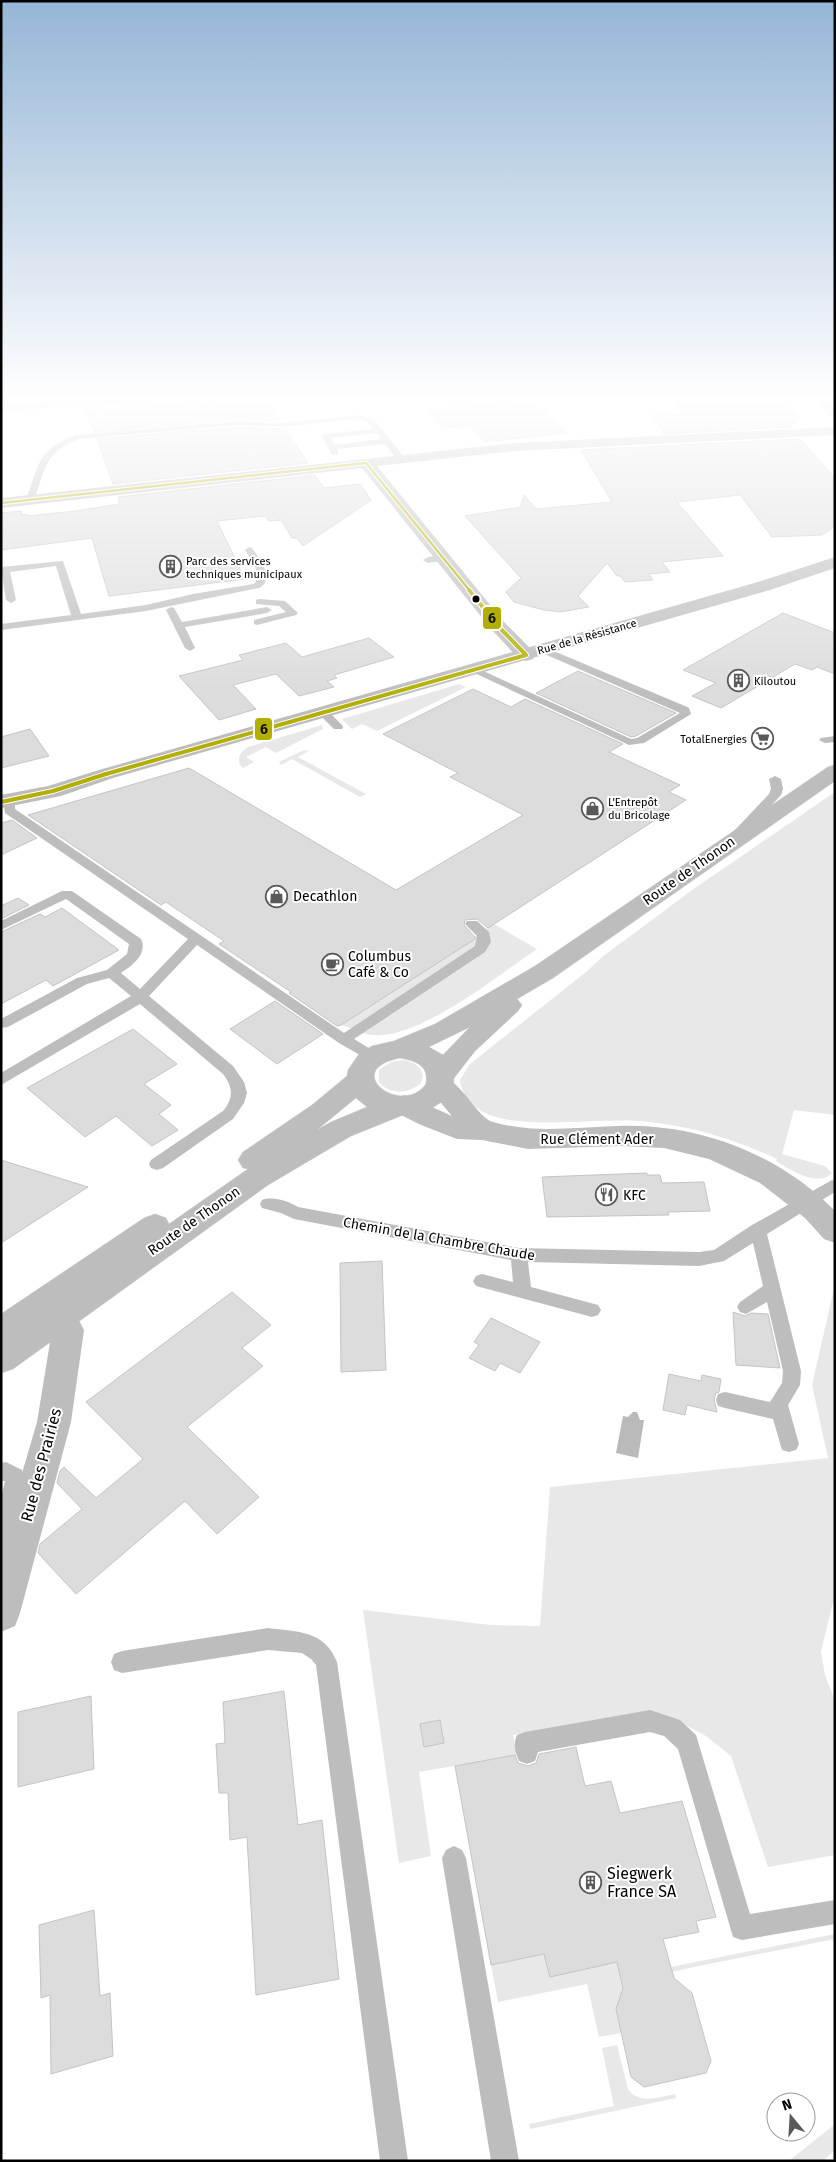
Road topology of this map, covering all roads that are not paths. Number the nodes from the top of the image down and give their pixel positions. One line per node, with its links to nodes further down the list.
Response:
1 (40, 499): 3 (street)
2 (392, 499): 20 (street)
3 (30, 500): 4 (street)
4 (1, 503)
5 (249, 550): 8 (lane)
6 (835, 562): 20 (street, Rue de la Résistance)
7 (3, 570): 9 (lane); 15 (lane)
8 (249, 588): 10 (lane); 15 (lane)
9 (11, 600)
10 (259, 602): 14 (lane); 16 (lane)
11 (224, 605): 14 (lane)
12 (171, 610): 17 (lane)
13 (267, 610): 14 (lane)
14 (230, 616): 17 (lane)
15 (77, 617): 18 (lane)
16 (258, 622)
17 (178, 625): 19 (lane)
18 (1, 627)
19 (190, 648)
20 (535, 652): 21 (street, Rue de la Résistance); 21 (lane)
21 (473, 670): 22 (street, Rue de la Résistance)
22 (323, 712): 23 (lane); 26 (street, Rue de la Résistance)
23 (338, 727)
24 (835, 770): 27 (street, Route de Thonon)
25 (776, 779): 27 (lane)
26 (4, 798): 30 (lane)
27 (726, 845): 31 (street, Route de Thonon)
28 (472, 924): 35 (lane)
29 (1, 926): 32 (lane)
30 (196, 938): 33 (lane); 35 (lane)
31 (544, 972): 36 (street, Route de Thonon); 40 (street, Route de Thonon)
32 (112, 973): 33 (lane); 34 (lane)
33 (141, 996): 38 (lane); 43 (lane)
34 (3, 1024)
35 (344, 1040): 37 (lane)
36 (400, 1048): 37 (street); 40 (street)
37 (372, 1057): 39 (street)
38 (1, 1080)
39 (360, 1080): 41 (street); 56 (street, Route de Thonon)
40 (440, 1080): 41 (street); 42 (street)
41 (403, 1105): 42 (street, Rue Clément Ader); 55 (street, Route de Thonon)
42 (481, 1130): 45 (street, Rue Clément Ader)
43 (157, 1164)
44 (832, 1186): 45 (lane, Chemin de la Chambre Chaude)
45 (806, 1201): 47 (lane, Chemin de la Chambre Chaude); 48 (street, Rue Clément Ader)
46 (268, 1204): 49 (lane, Chemin de la Chambre Chaude)
47 (758, 1230): 49 (lane, Chemin de la Chambre Chaude); 51 (lane)
48 (835, 1231)
49 (519, 1255): 52 (lane)
50 (482, 1281): 52 (lane)
51 (773, 1288): 53 (lane); 59 (lane)
52 (524, 1292): 54 (lane)
53 (746, 1307)
54 (592, 1310)
55 (61, 1316): 57 (street, Route de Thonon); 63 (street, Rue des Prairies)
56 (1, 1332)
57 (1, 1359)
58 (725, 1400): 59 (lane)
59 (780, 1413): 60 (lane)
60 (789, 1444)
61 (1, 1472): 62 (lane)
62 (1, 1537)
63 (1, 1613)
64 (122, 1662): 68 (lane)
65 (527, 1753): 67 (lane)
66 (454, 1858): 69 (lane)
67 (835, 1912)
68 (394, 2161)
69 (505, 2161)

